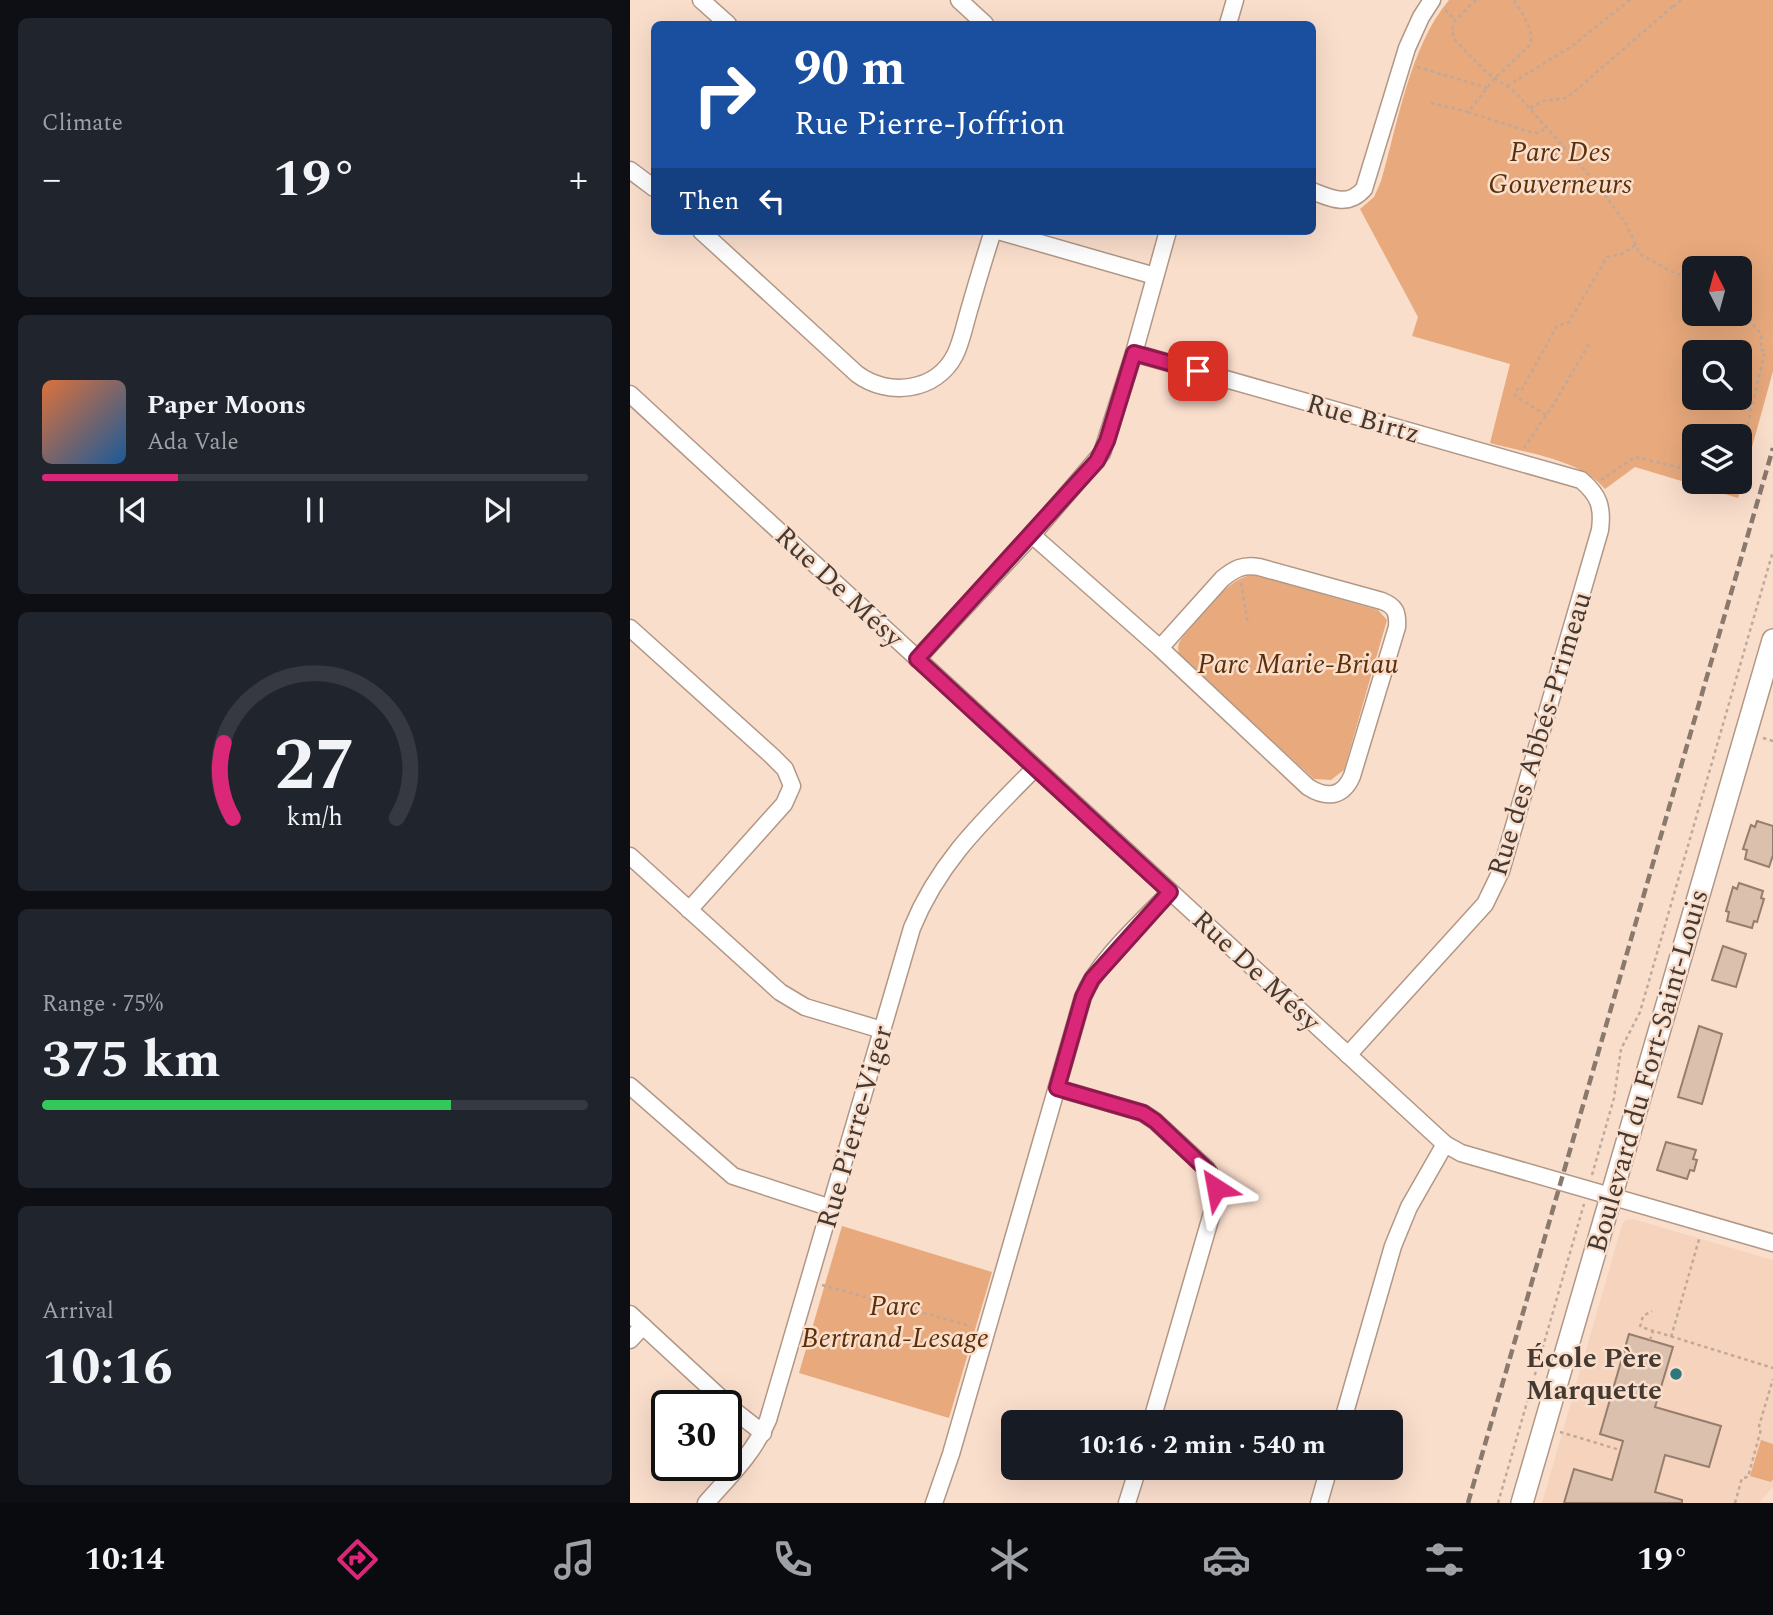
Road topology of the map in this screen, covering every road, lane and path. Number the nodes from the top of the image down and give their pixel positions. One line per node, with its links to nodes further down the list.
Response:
1 (701, 0): 10 (street)
2 (958, 0): 11 (street)
3 (1235, 0): 12 (street)
4 (1476, 0): 9 (path)
5 (1514, 0): 14 (path)
6 (1630, 0): 15 (path)
7 (1681, 0): 18 (path)
8 (1437, 3): 9 (path); 23 (street)
9 (1455, 20): 14 (path)
10 (725, 21)
11 (982, 21)
12 (1229, 21)
13 (1412, 66): 16 (path)
14 (1495, 78): 15 (path); 16 (path)
15 (1507, 86): 18 (path)
16 (1488, 88): 19 (path)
17 (1431, 103): 19 (path)
18 (1530, 108): 20 (path)
19 (1468, 113): 20 (path)
20 (1547, 127): 28 (path)
21 (630, 170): 22 (street)
22 (651, 186)
23 (1316, 193)
24 (705, 235): 25 (street)
25 (994, 235)
26 (1009, 235): 30 (street)
27 (1167, 235): 30 (street)
28 (1637, 244): 29 (path); 35 (path)
29 (1682, 274)
30 (1155, 276): 33 (street)
31 (1752, 322): 36 (path)
32 (1590, 342): 35 (path)
33 (1134, 353): 39 (street, Rue Birtz); 40 (street)
34 (630, 394): 47 (street, Rue De Mésy)
35 (1546, 415): 37 (path)
36 (1748, 424)
37 (1522, 454)
38 (1682, 468): 39 (path)
39 (1594, 485): 55 (street, Rue des Abbés-Primeau)
40 (1032, 535): 46 (street); 47 (street)
41 (1773, 551): 59 (path, Boulevard du Fort-Saint-Louis)
42 (1241, 580): 43 (path)
43 (1248, 624)
44 (630, 628): 53 (street)
45 (1773, 640): 60 (street, Boulevard du Fort-Saint-Louis)
46 (1160, 648): 46 (street)
47 (917, 659): 50 (street, Rue De Mésy)
48 (1761, 737): 49 (path)
49 (1773, 741)
50 (1035, 768): 52 (street, Rue De Mésy); 54 (street, Rue Pierre-Viger)
51 (630, 856): 53 (street)
52 (1170, 892): 55 (street, Rue De Mésy); 57 (street)
53 (690, 910): 54 (street)
54 (882, 1030): 62 (street, Rue Pierre-Viger)
55 (1348, 1055): 58 (street, Rue De Mésy)
56 (630, 1086): 62 (street)
57 (1057, 1088): 76 (street); 84 (street)
58 (1445, 1144): 60 (street, Rue De Mésy); 77 (street)
59 (1592, 1177)
60 (1611, 1196): 64 (street, Rue De Mésy); 78 (street, Boulevard du Fort-Saint-Louis)
61 (1584, 1204): 87 (path, Boulevard du Fort-Saint-Louis)
62 (831, 1208): 79 (street, Rue Pierre-Viger)
63 (1700, 1236): 71 (path)
64 (1773, 1243)
65 (822, 1285): 69 (path)
66 (1652, 1311): 70 (path)
67 (630, 1314): 68 (street)
68 (643, 1326): 72 (street); 79 (street)
69 (977, 1328)
70 (1653, 1332): 71 (path); 73 (path)
71 (1671, 1337): 74 (path)
72 (630, 1340)
73 (1650, 1340)
74 (1773, 1368)
75 (1773, 1379): 89 (path)
76 (1155, 1410)
77 (1346, 1410)
78 (1544, 1427): 80 (path); 88 (street, Boulevard du Fort-Saint-Louis)
79 (763, 1433): 83 (street, Rue Pierre-Viger)
80 (1620, 1450)
81 (1135, 1480): 85 (street)
82 (1326, 1480): 86 (street)
83 (706, 1503)
84 (934, 1503)
85 (1128, 1503)
86 (1319, 1503)
87 (1498, 1503)
88 (1522, 1503)
89 (1735, 1503)

